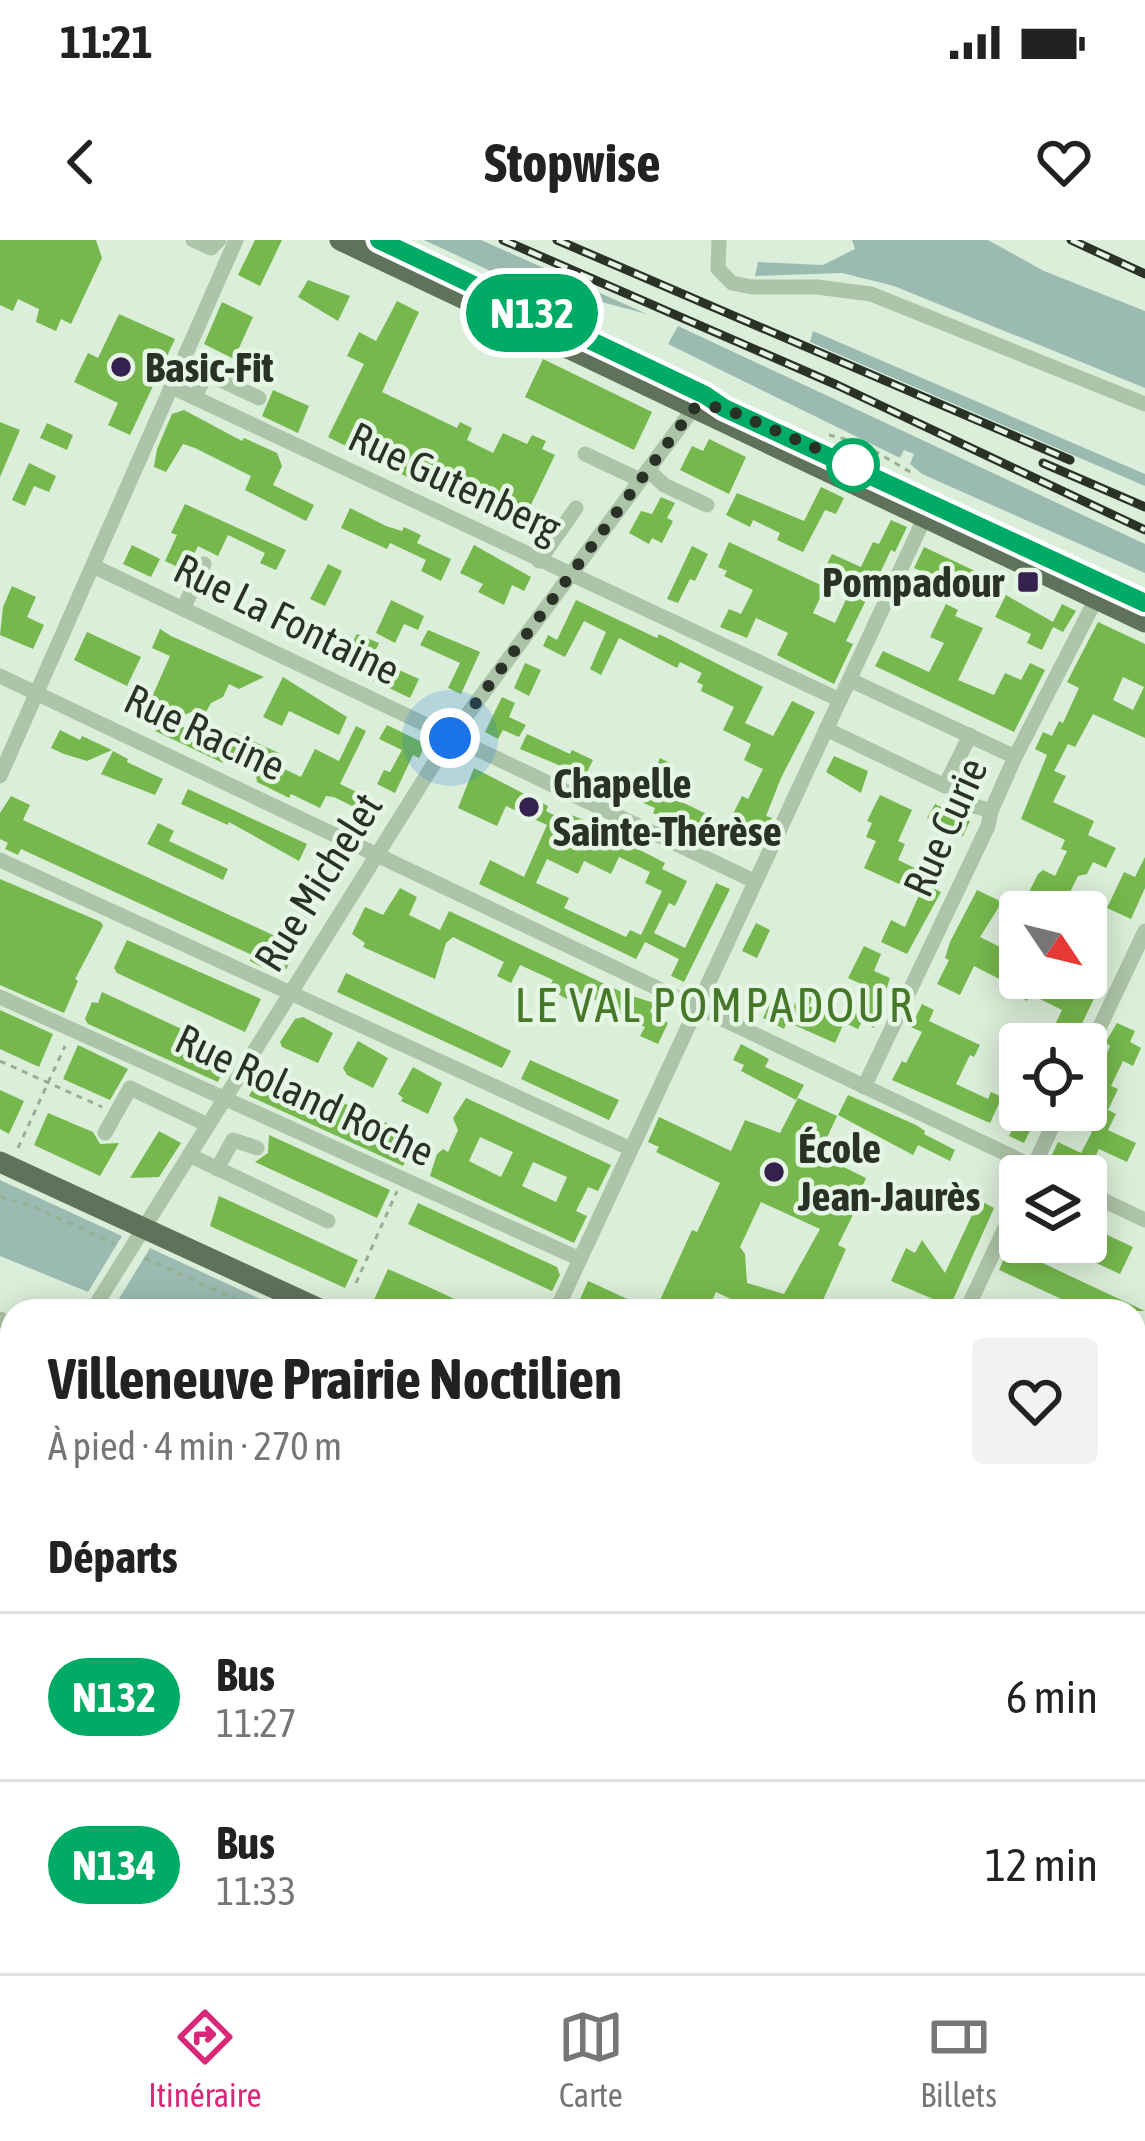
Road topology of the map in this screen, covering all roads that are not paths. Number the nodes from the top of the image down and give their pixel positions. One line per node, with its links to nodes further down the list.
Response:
1 (193, 240): 2 (street)
2 (219, 240)
3 (236, 240): 7 (street)
4 (340, 240): 12 (main road)
5 (379, 240): 11 (main road)
6 (719, 240): 10 (street)
7 (172, 387): 8 (street, Rue Gutenberg); 21 (street)
8 (195, 398): 9 (street); 19 (street, Rue Gutenberg)
9 (259, 398)
10 (1145, 404)
11 (724, 408): 12 (main road); 15 (main road)
12 (693, 409): 14 (street, Rue Michelet); 18 (main road)
13 (585, 454): 14 (street)
14 (644, 475): 16 (street); 22 (street, Rue Michelet)
15 (912, 492): 18 (street); 24 (main road)
16 (707, 505)
17 (577, 508): 19 (street)
18 (924, 519): 23 (main road); 28 (street)
19 (539, 561): 22 (street, Rue Gutenberg)
20 (204, 564): 25 (street)
21 (93, 566): 25 (street, Rue La Fontaine); 29 (street)
22 (569, 575): 30 (street, Rue Gutenberg); 33 (street, Rue Michelet)
23 (1096, 599): 26 (main road); 34 (street, Rue Curie)
24 (1145, 603)
25 (183, 609): 33 (street, Rue La Fontaine)
26 (1145, 622)
27 (0, 676): 29 (street, Rue Racine)
28 (850, 680): 30 (street); 32 (street)
29 (37, 693): 35 (street); 38 (street, Rue Racine)
30 (840, 700): 31 (street)
31 (826, 729): 32 (street); 40 (street)
32 (970, 735): 34 (street)
33 (450, 738): 38 (street, Rue Michelet); 40 (street, Rue La Fontaine)
34 (1016, 758): 37 (street, Rue Curie)
35 (0, 776)
36 (968, 804): 37 (street)
37 (991, 811): 46 (street, Rue Curie)
38 (379, 854): 42 (street, Rue Michelet); 44 (street, Rue Racine)
39 (0, 860): 42 (street)
40 (754, 881): 44 (street)
41 (1145, 931): 45 (street)
42 (290, 993): 47 (street, Rue Michelet); 51 (street)
43 (0, 997): 47 (street, Rue Roland Roche)
44 (697, 1007): 46 (street, Rue Racine); 51 (street)
45 (1102, 1023)
46 (864, 1087): 54 (street, Rue Racine)
47 (226, 1097): 48 (street, Rue Michelet); 61 (street, Rue Roland Roche)
48 (208, 1125): 49 (street); 53 (street, Rue Michelet)
49 (105, 1132)
50 (257, 1148): 55 (street)
51 (631, 1149): 61 (street)
52 (9, 1155): 59 (main road)
53 (189, 1155): 55 (street); 59 (street, Rue Michelet)
54 (999, 1155)
55 (217, 1169): 58 (street)
56 (1107, 1202): 57 (street)
57 (1145, 1220)
58 (328, 1221)
59 (143, 1228): 62 (street, Rue Michelet); 63 (main road)
60 (999, 1241): 65 (street)
61 (580, 1259): 64 (street)
62 (100, 1299)
63 (298, 1299)
64 (562, 1299)
65 (972, 1299)

